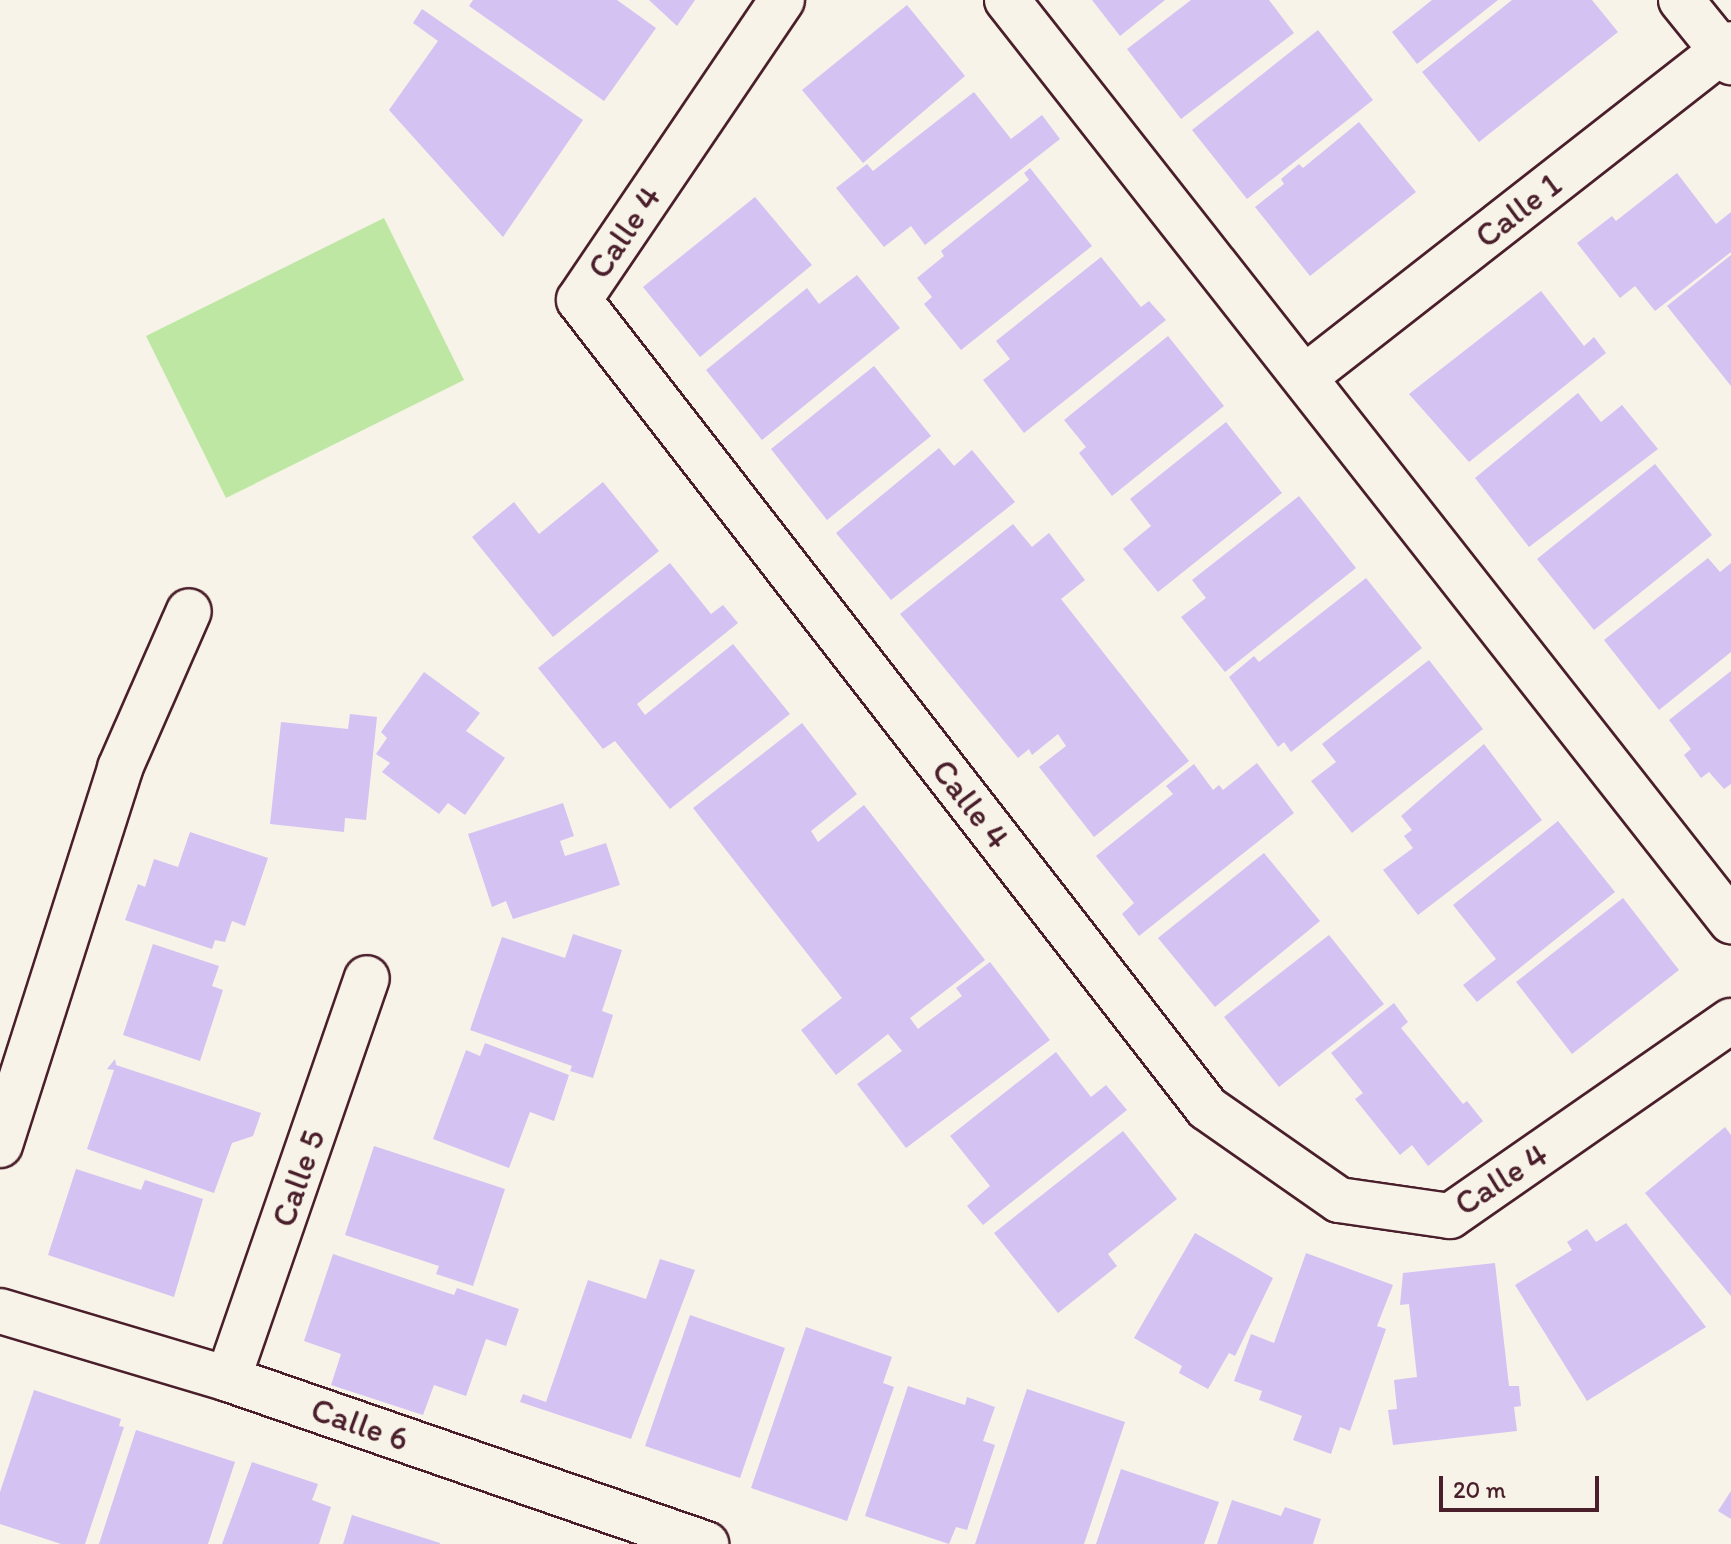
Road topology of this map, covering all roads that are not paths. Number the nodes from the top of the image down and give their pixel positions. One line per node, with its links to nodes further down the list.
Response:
1 (782, 0): 9 (street, Calle 4)
2 (1007, 0): 5 (street)
3 (1681, 0): 4 (street)
4 (1728, 52): 5 (street, Calle 1)
5 (1306, 376): 7 (street)
6 (189, 611): 10 (street)
7 (1731, 921)
8 (367, 978): 12 (street, Calle 5)
9 (1731, 1021)
10 (0, 1145)
11 (3, 1323): 12 (street, Calle 6)
12 (228, 1379): 13 (street, Calle 6)
13 (706, 1544)

